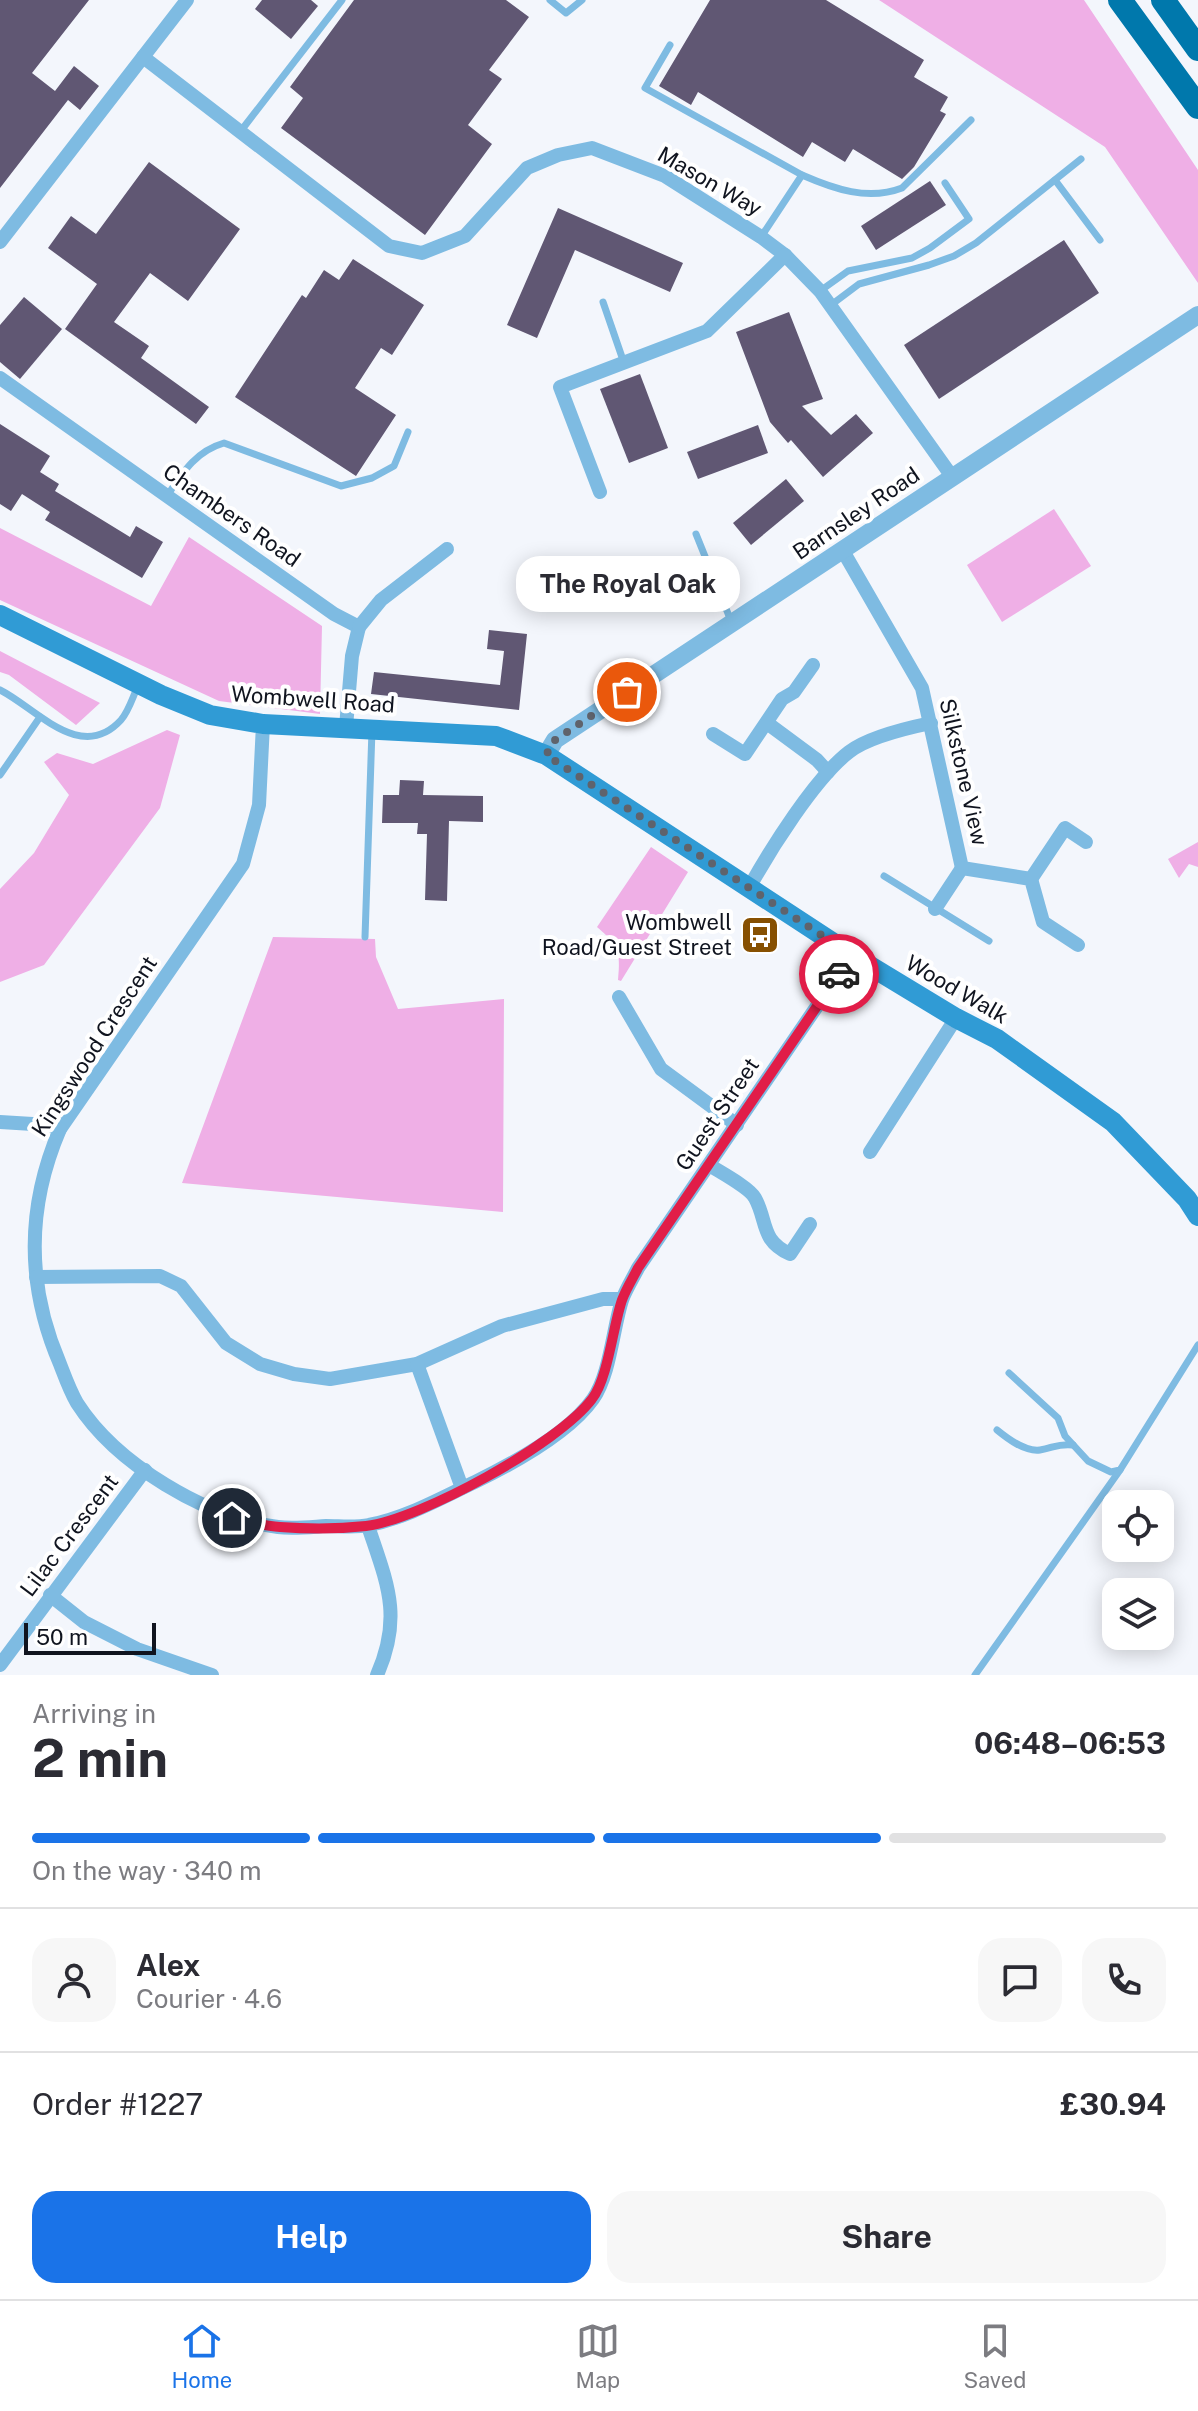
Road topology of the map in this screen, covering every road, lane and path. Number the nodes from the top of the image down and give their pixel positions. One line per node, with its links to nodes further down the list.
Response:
1 (187, 0): 9 (street)
2 (342, 0): 12 (lane)
3 (550, 0): 4 (lane)
4 (582, 0)
5 (1120, 0): 10 (highway)
6 (1163, 0): 8 (highway)
7 (670, 45): 14 (lane)
8 (1198, 49)
9 (143, 57): 12 (street, Mason Way); 19 (street)
10 (1198, 107)
11 (971, 120): 14 (lane)
12 (240, 132): 17 (street, Mason Way)
13 (1081, 159): 15 (lane)
14 (802, 175): 17 (lane)
15 (1055, 180): 18 (lane); 23 (lane)
16 (945, 183): 21 (lane)
17 (761, 237): 20 (street, Mason Way)
18 (1100, 240)
19 (0, 242)
20 (785, 255): 21 (street, Mason Way); 25 (street)
21 (820, 291): 23 (street, Mason Way)
22 (603, 302): 25 (lane)
23 (831, 305): 28 (street, Mason Way)
24 (1198, 315): 28 (street, Barnsley Road)
25 (624, 363): 29 (street)
26 (0, 378): 30 (street, Chambers Road)
27 (408, 432): 30 (lane)
28 (953, 478): 33 (street, Barnsley Road)
29 (600, 492)
30 (167, 496): 36 (street, Chambers Road)
31 (696, 534): 35 (lane)
32 (447, 549): 36 (street)
33 (843, 551): 35 (street, Barnsley Road); 42 (street, Silkstone View)
34 (0, 615): 38 (main road, Wombwell Road)
35 (732, 623): 47 (street, Barnsley Road)
36 (359, 627): 44 (street)
37 (813, 665): 41 (street)
38 (139, 684): 40 (lane); 43 (main road, Wombwell Road)
39 (0, 690): 40 (lane)
40 (40, 717): 49 (lane)
41 (767, 723): 46 (street); 48 (street)
42 (931, 723): 48 (street); 51 (street, Silkstone View)
43 (263, 724): 44 (main road, Wombwell Road); 64 (street, Kingswood Crescent)
44 (346, 727): 45 (main road, Wombwell Road)
45 (372, 728): 47 (main road, Wombwell Road); 56 (lane)
46 (713, 734)
47 (546, 755): 54 (main road, Wood Walk)
48 (828, 772): 54 (street)
49 (0, 775)
50 (1086, 842): 53 (street)
51 (962, 868): 53 (street, Silkstone View); 55 (street)
52 (884, 876): 55 (lane)
53 (1031, 879): 58 (street)
54 (749, 888): 59 (main road, Wood Walk)
55 (935, 909): 57 (lane)
56 (365, 937)
57 (989, 941)
58 (1078, 945)
59 (852, 955): 61 (main road, Wood Walk); 63 (street, Guest Street)
60 (619, 997): 63 (street)
61 (956, 1018): 65 (street); 67 (main road, Wood Walk)
62 (0, 1122): 64 (street)
63 (737, 1125): 66 (street, Guest Street)
64 (60, 1129): 69 (street, Kingswood Crescent)
65 (870, 1152)
66 (709, 1165): 68 (street); 70 (street, Guest Street)
67 (1198, 1216)
68 (810, 1224)
69 (36, 1277): 72 (street); 76 (street, Kingswood Crescent)
70 (622, 1299): 72 (street); 78 (street, Guest Street)
71 (1198, 1345): 77 (lane)
72 (417, 1364): 78 (street)
73 (1009, 1373): 75 (lane)
74 (997, 1430): 75 (lane)
75 (1073, 1445): 77 (lane)
76 (145, 1470): 79 (street, Kingswood Crescent); 80 (street, Lilac Crescent)
77 (1120, 1470): 84 (lane)
78 (462, 1488): 79 (street, Kingswood Crescent)
79 (368, 1526): 83 (street)
80 (50, 1595): 81 (street, Lilac Crescent); 82 (street)
81 (0, 1665)
82 (212, 1675)
83 (377, 1675)
84 (975, 1675)

